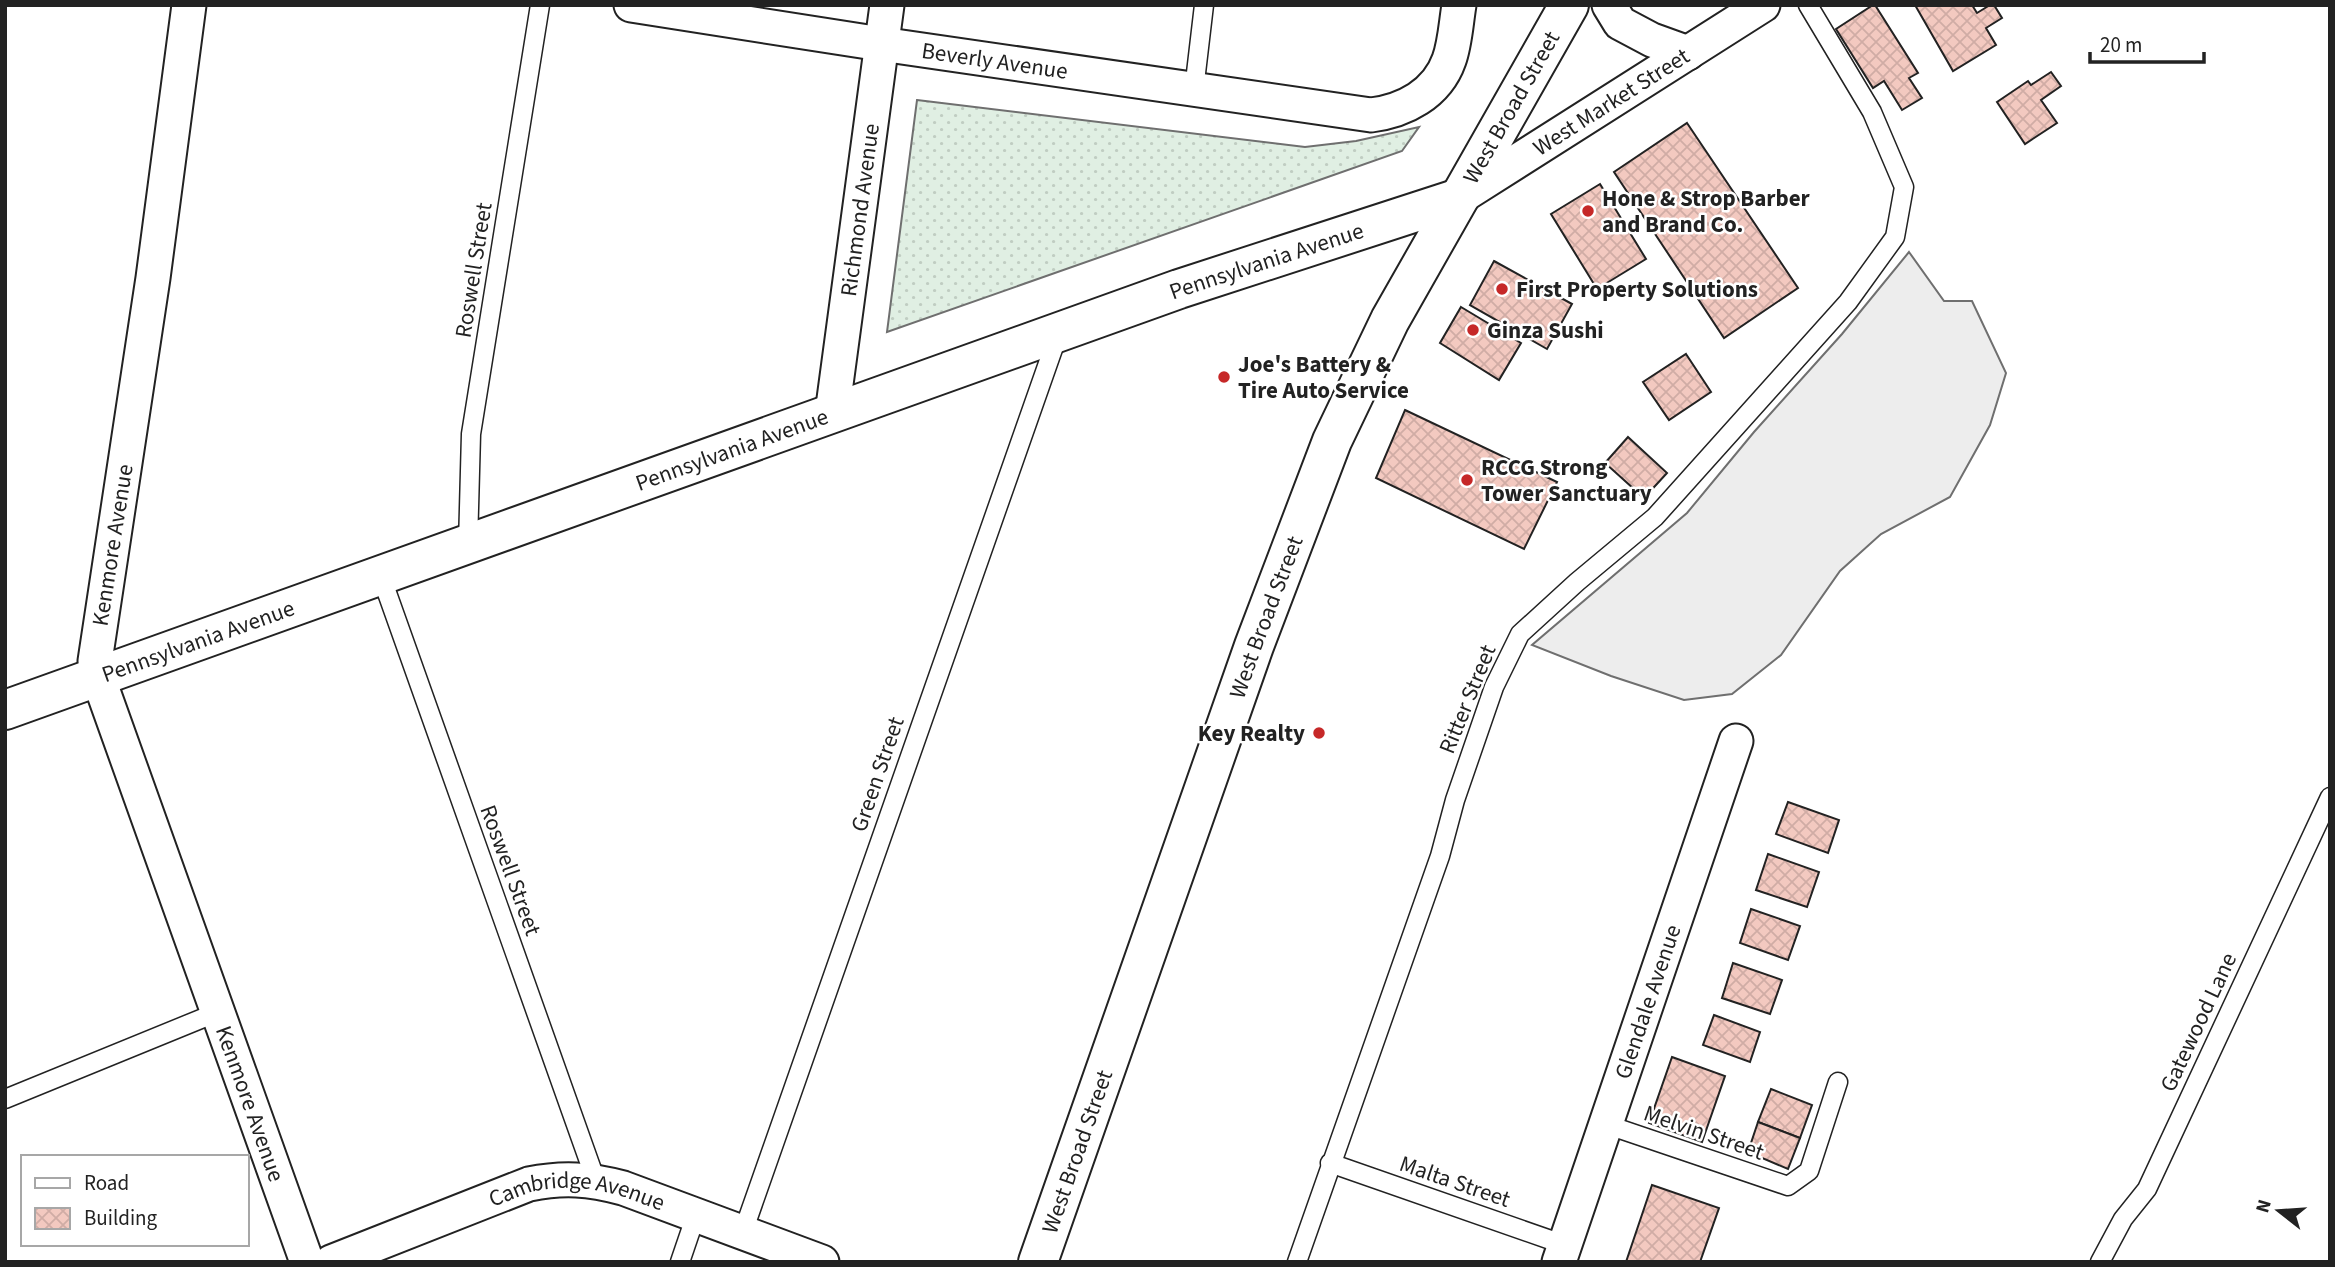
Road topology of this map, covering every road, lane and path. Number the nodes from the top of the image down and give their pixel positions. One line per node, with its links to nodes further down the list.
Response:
1 (189, 5): 19 (street, Kenmore Avenue)
2 (540, 5): 17 (lane, Roswell Street)
3 (631, 5): 11 (street, Beverly Avenue)
4 (887, 5): 11 (street, Richmond Avenue)
5 (1204, 5): 13 (lane)
6 (1459, 5): 13 (street, Beverly Avenue)
7 (1569, 5): 14 (street, West Broad Street)
8 (1609, 5): 12 (street)
9 (1763, 5): 12 (street, West Market Street)
10 (1808, 5): 27 (lane, Ritter Street)
11 (881, 44): 13 (street, Beverly Avenue); 16 (street, Richmond Avenue)
12 (1688, 53): 14 (street, West Market Street)
13 (1194, 90)
14 (1459, 198): 15 (street, Pennsylvania Avenue); 36 (street, West Broad Street)
15 (1059, 332): 16 (street, Pennsylvania Avenue); 30 (lane, Green Street)
16 (832, 414): 17 (street, Pennsylvania Avenue)
17 (468, 545): 18 (street, Pennsylvania Avenue)
18 (381, 576): 19 (street, Pennsylvania Avenue); 28 (lane, Roswell Street)
19 (99, 677): 20 (street, Pennsylvania Avenue); 23 (street, Kenmore Avenue)
20 (5, 710)
21 (1736, 741): 26 (street, Glendale Avenue)
22 (2330, 797): 38 (lane, Gatewood Lane)
23 (218, 1012): 25 (lane); 32 (street, Kenmore Avenue)
24 (1838, 1082): 26 (lane, Melvin Street)
25 (5, 1099)
26 (1605, 1124): 31 (street, Glendale Avenue)
27 (1331, 1163): 31 (lane, Malta Street); 37 (lane, Ritter Street)
28 (596, 1181): 29 (street, Cambridge Avenue); 33 (street, Cambridge Avenue)
29 (696, 1214): 30 (street, Cambridge Avenue); 34 (lane)
30 (743, 1232): 35 (street, Cambridge Avenue)
31 (1562, 1253)
32 (307, 1262)
33 (331, 1262)
34 (680, 1262)
35 (822, 1262)
36 (1038, 1262)
37 (1297, 1262)
38 (2100, 1262)

